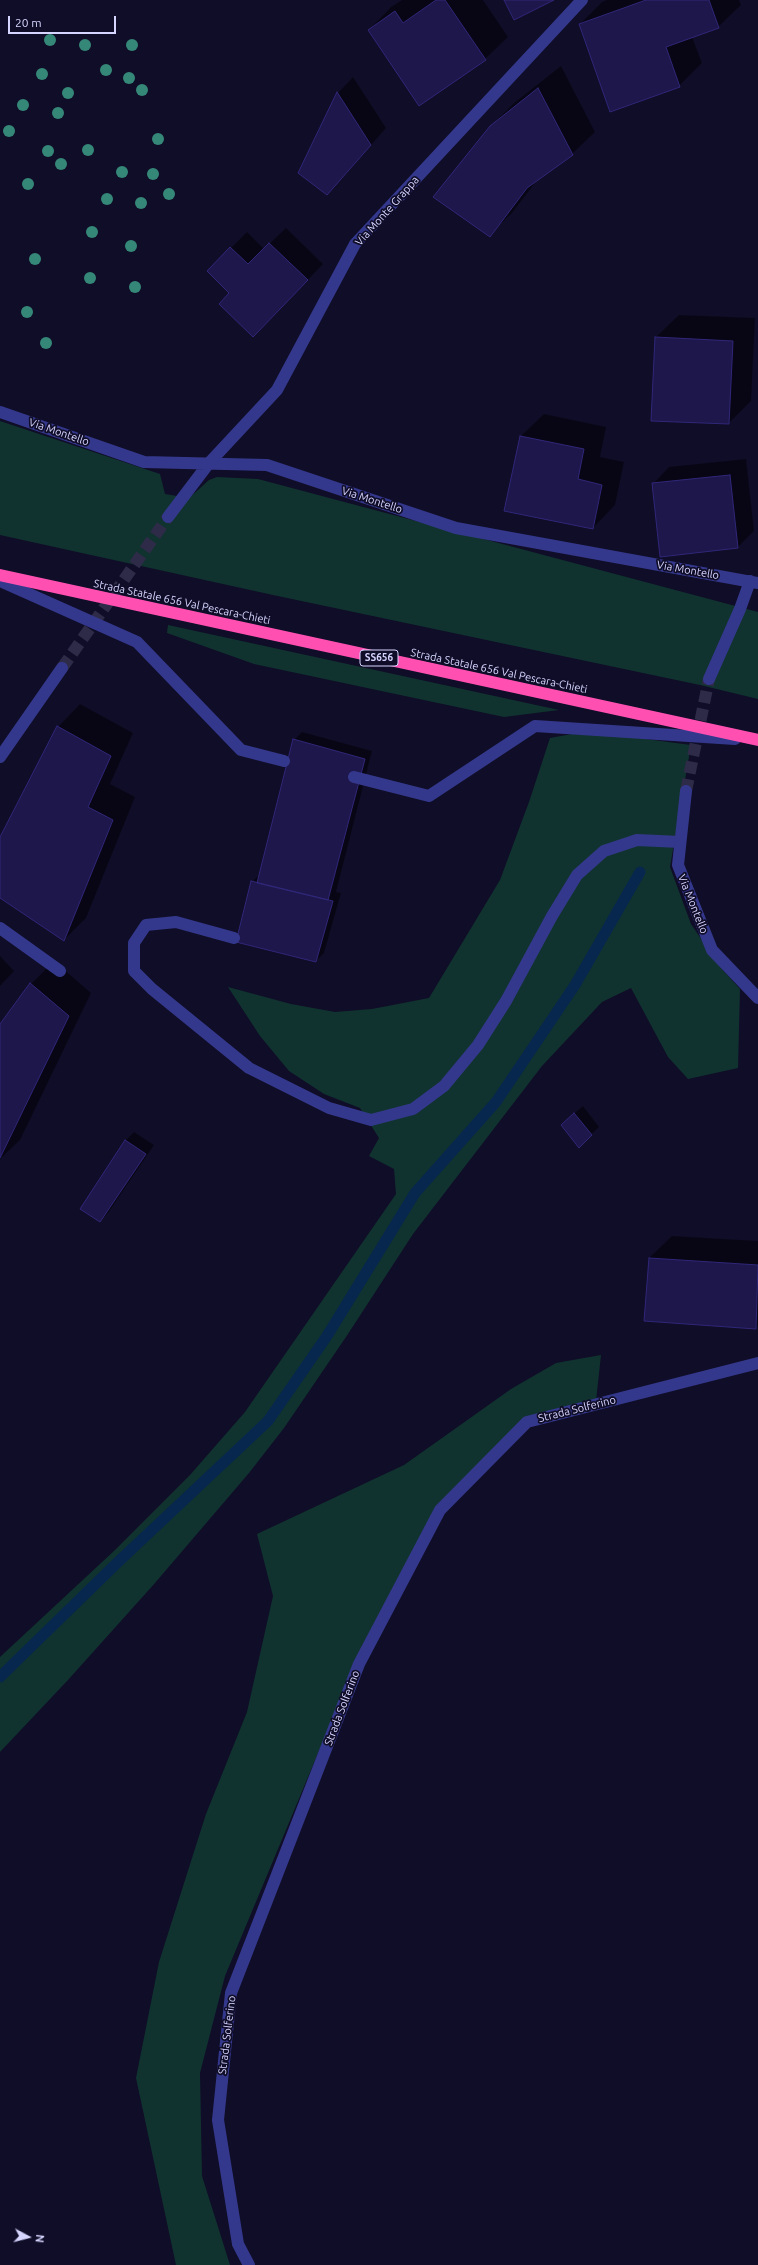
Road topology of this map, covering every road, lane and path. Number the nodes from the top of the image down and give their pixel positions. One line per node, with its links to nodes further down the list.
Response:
1 (582, 0): 3 (street, Via Monte Grappa)
2 (0, 412): 3 (street, Via Montello)
3 (209, 463): 4 (street, Via Monte Grappa); 7 (street, Via Montello)
4 (168, 517)
5 (0, 575): 10 (highway, Strada Statale 656 Val Pescara-Chieti / SS656)
6 (0, 581): 12 (street)
7 (754, 582): 9 (street, Via Montello)
8 (62, 668): 11 (street)
9 (709, 679)
10 (758, 740): 13 (street)
11 (0, 757)
12 (284, 761)
13 (354, 778)
14 (686, 791): 15 (street, Via Montello)
15 (680, 842): 17 (street); 19 (street, Via Montello)
16 (0, 928): 18 (street)
17 (234, 938)
18 (60, 971)
19 (758, 998)
20 (758, 1363): 21 (street, Strada Solferino)
21 (249, 2265)

